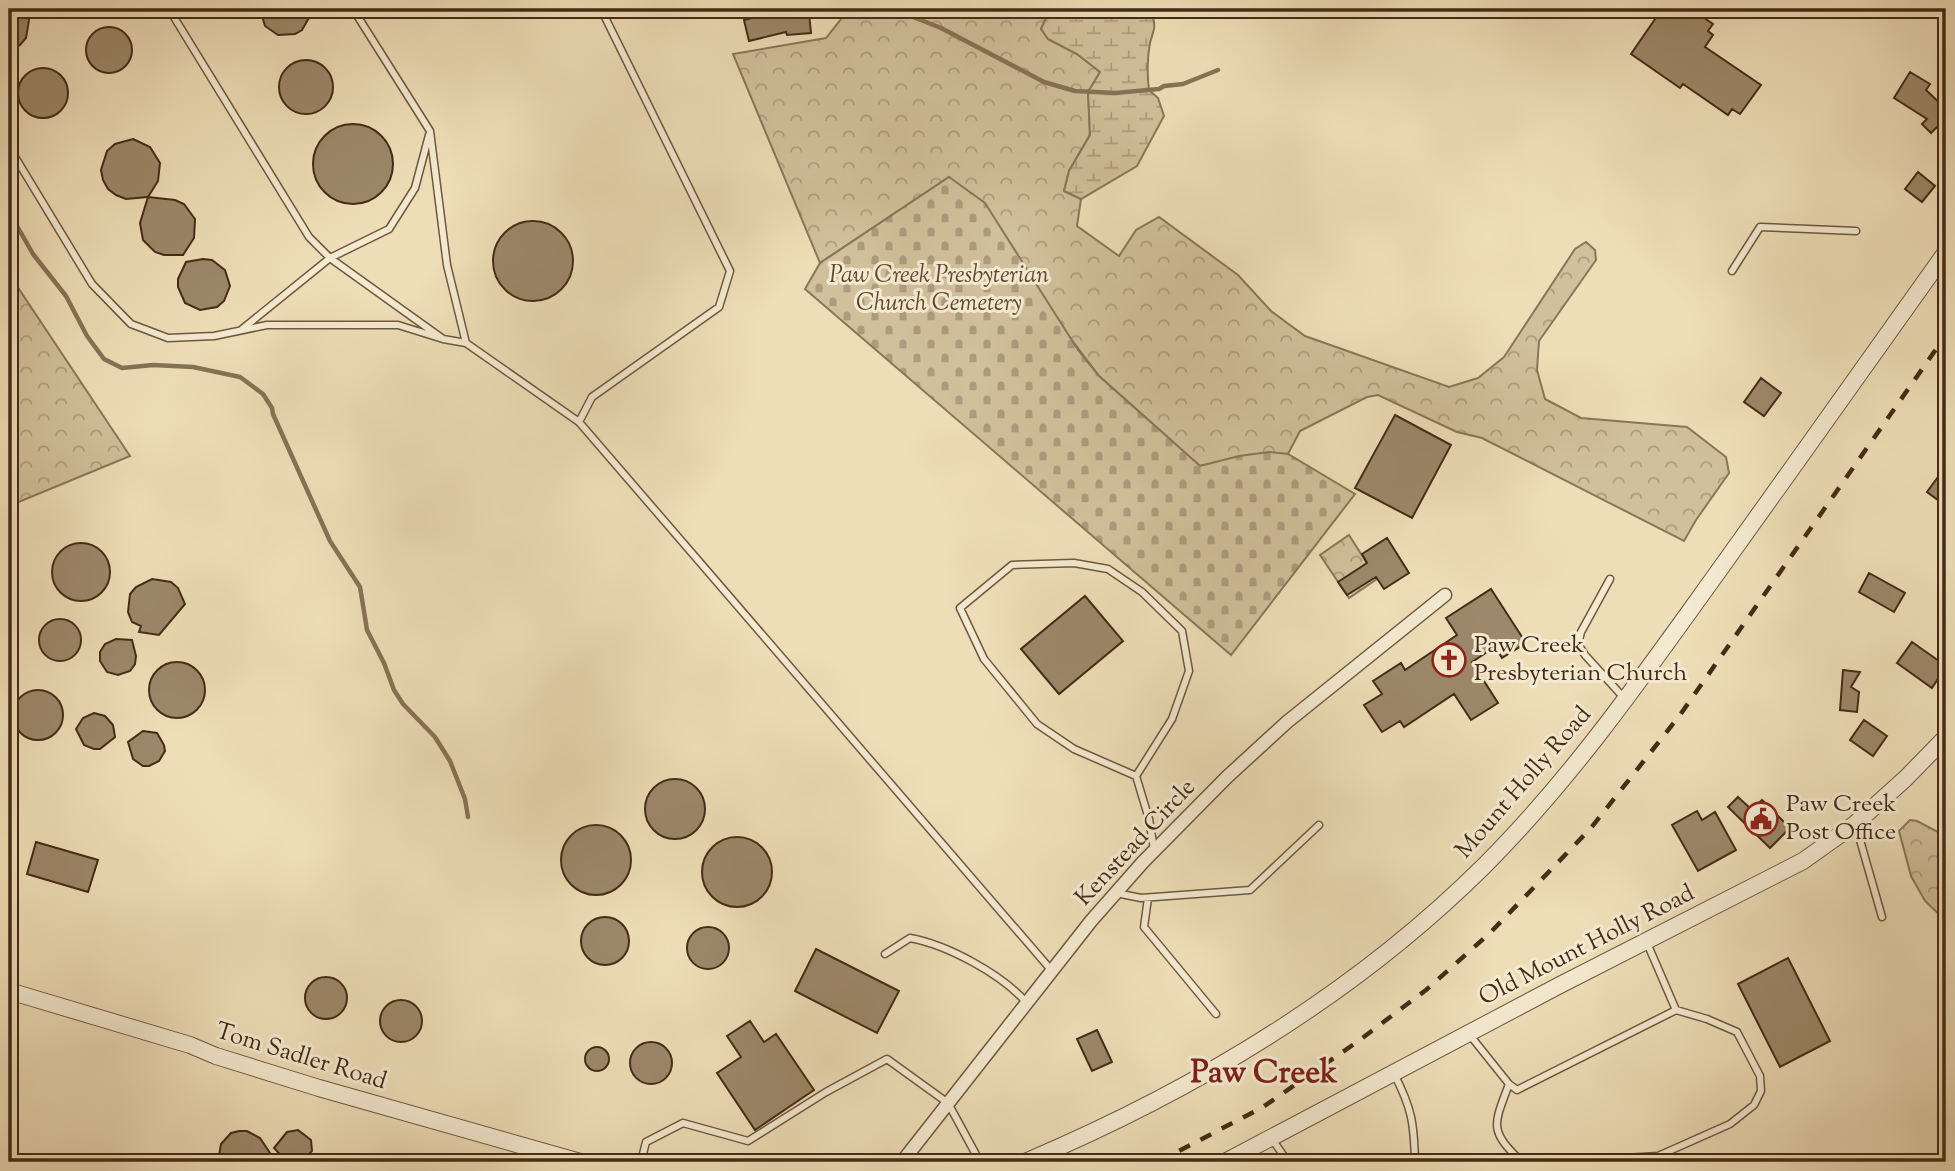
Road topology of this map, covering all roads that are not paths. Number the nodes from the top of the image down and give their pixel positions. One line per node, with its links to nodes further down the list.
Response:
1 (169, 9): 8 (lane)
2 (353, 9): 4 (lane)
3 (601, 9): 13 (lane)
4 (430, 131): 8 (lane); 12 (lane)
5 (9, 147): 10 (lane)
6 (1856, 231): 9 (lane)
7 (1946, 252): 16 (street, Mount Holly Road)
8 (330, 258): 10 (lane); 11 (lane)
9 (1732, 271)
10 (240, 331): 11 (lane)
11 (443, 338): 12 (lane)
12 (466, 344): 13 (lane)
13 (579, 422): 27 (lane)
14 (1610, 579): 16 (lane)
15 (1445, 595): 21 (street, Kenstead Circle)
16 (1626, 699): 41 (street, Mount Holly Road)
17 (1946, 737): 19 (street, Old Mount Holly Road)
18 (1136, 776): 18 (lane); 21 (lane)
19 (1855, 824): 24 (lane); 25 (street, Old Mount Holly Road)
20 (1319, 825): 23 (lane)
21 (1155, 851): 22 (street, Kenstead Circle)
22 (1116, 893): 23 (lane); 27 (street, Kenstead Circle)
23 (1148, 898): 31 (lane)
24 (1882, 917)
25 (1647, 941): 30 (lane); 32 (street, Old Mount Holly Road)
26 (885, 954): 29 (lane)
27 (1052, 971): 29 (street, Kenstead Circle)
28 (9, 991): 37 (street, Tom Sadler Road)
29 (1028, 1003): 35 (street, Kenstead Circle)
30 (1676, 1010): 34 (lane); 46 (lane)
31 (1216, 1014)
32 (1468, 1033): 33 (street, Old Mount Holly Road); 34 (lane)
33 (1393, 1072): 36 (street, Old Mount Holly Road); 44 (lane)
34 (1509, 1084): 45 (lane)
35 (948, 1103): 38 (lane); 39 (street, Kenstead Circle); 40 (lane)
36 (1271, 1137): 42 (street, Old Mount Holly Road); 43 (lane)
37 (580, 1162)
38 (641, 1162)
39 (902, 1162)
40 (980, 1162)
41 (1025, 1162)
42 (1225, 1162)
43 (1288, 1162)
44 (1415, 1162)
45 (1522, 1162)
46 (1559, 1162)

